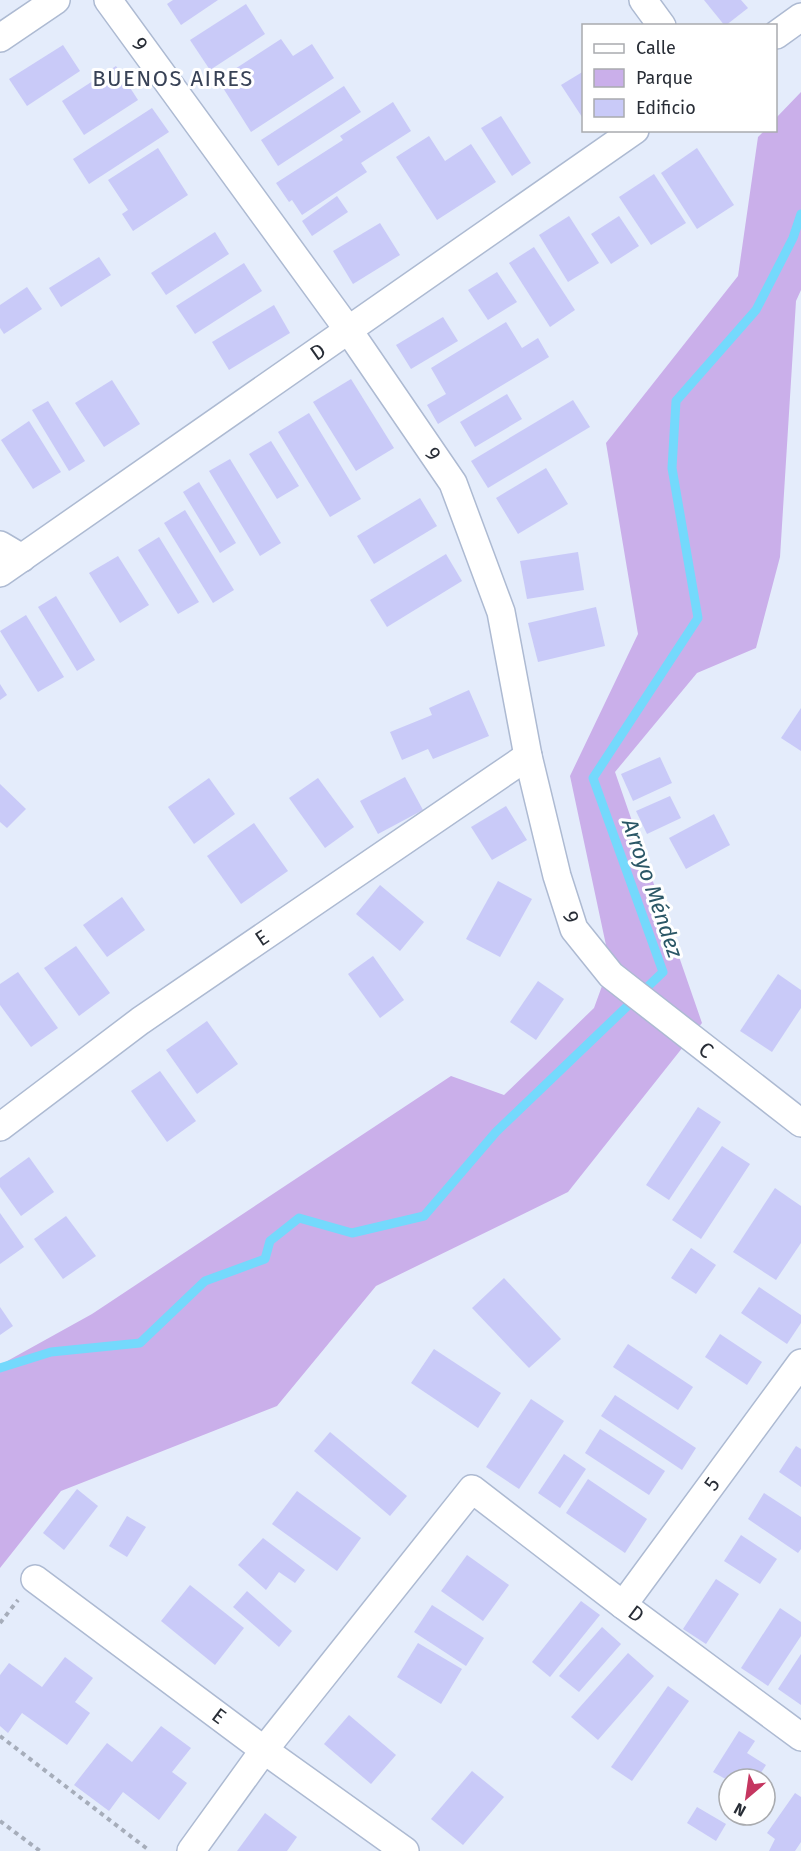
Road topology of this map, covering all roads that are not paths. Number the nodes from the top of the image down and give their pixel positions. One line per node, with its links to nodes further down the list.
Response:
1 (56, 0): 7 (street)
2 (108, 0): 9 (street, 9)
3 (644, 0): 5 (street)
4 (801, 17): 6 (street)
5 (661, 24)
6 (777, 33)
7 (0, 38)
8 (632, 132): 9 (street, D)
9 (349, 330): 10 (street, D); 12 (street, 9)
10 (11, 552): 11 (street, D)
11 (0, 573)
12 (528, 756): 13 (street, 9); 15 (street, E)
13 (611, 975): 14 (street, C)
14 (801, 1123)
15 (0, 1127)
16 (801, 1363): 18 (street, 5)
17 (35, 1579): 20 (street, E)
18 (623, 1605): 19 (street, D); 20 (street, D)
19 (801, 1737)
20 (264, 1750): 21 (street); 22 (street, E)
21 (191, 1851)
22 (405, 1851)

